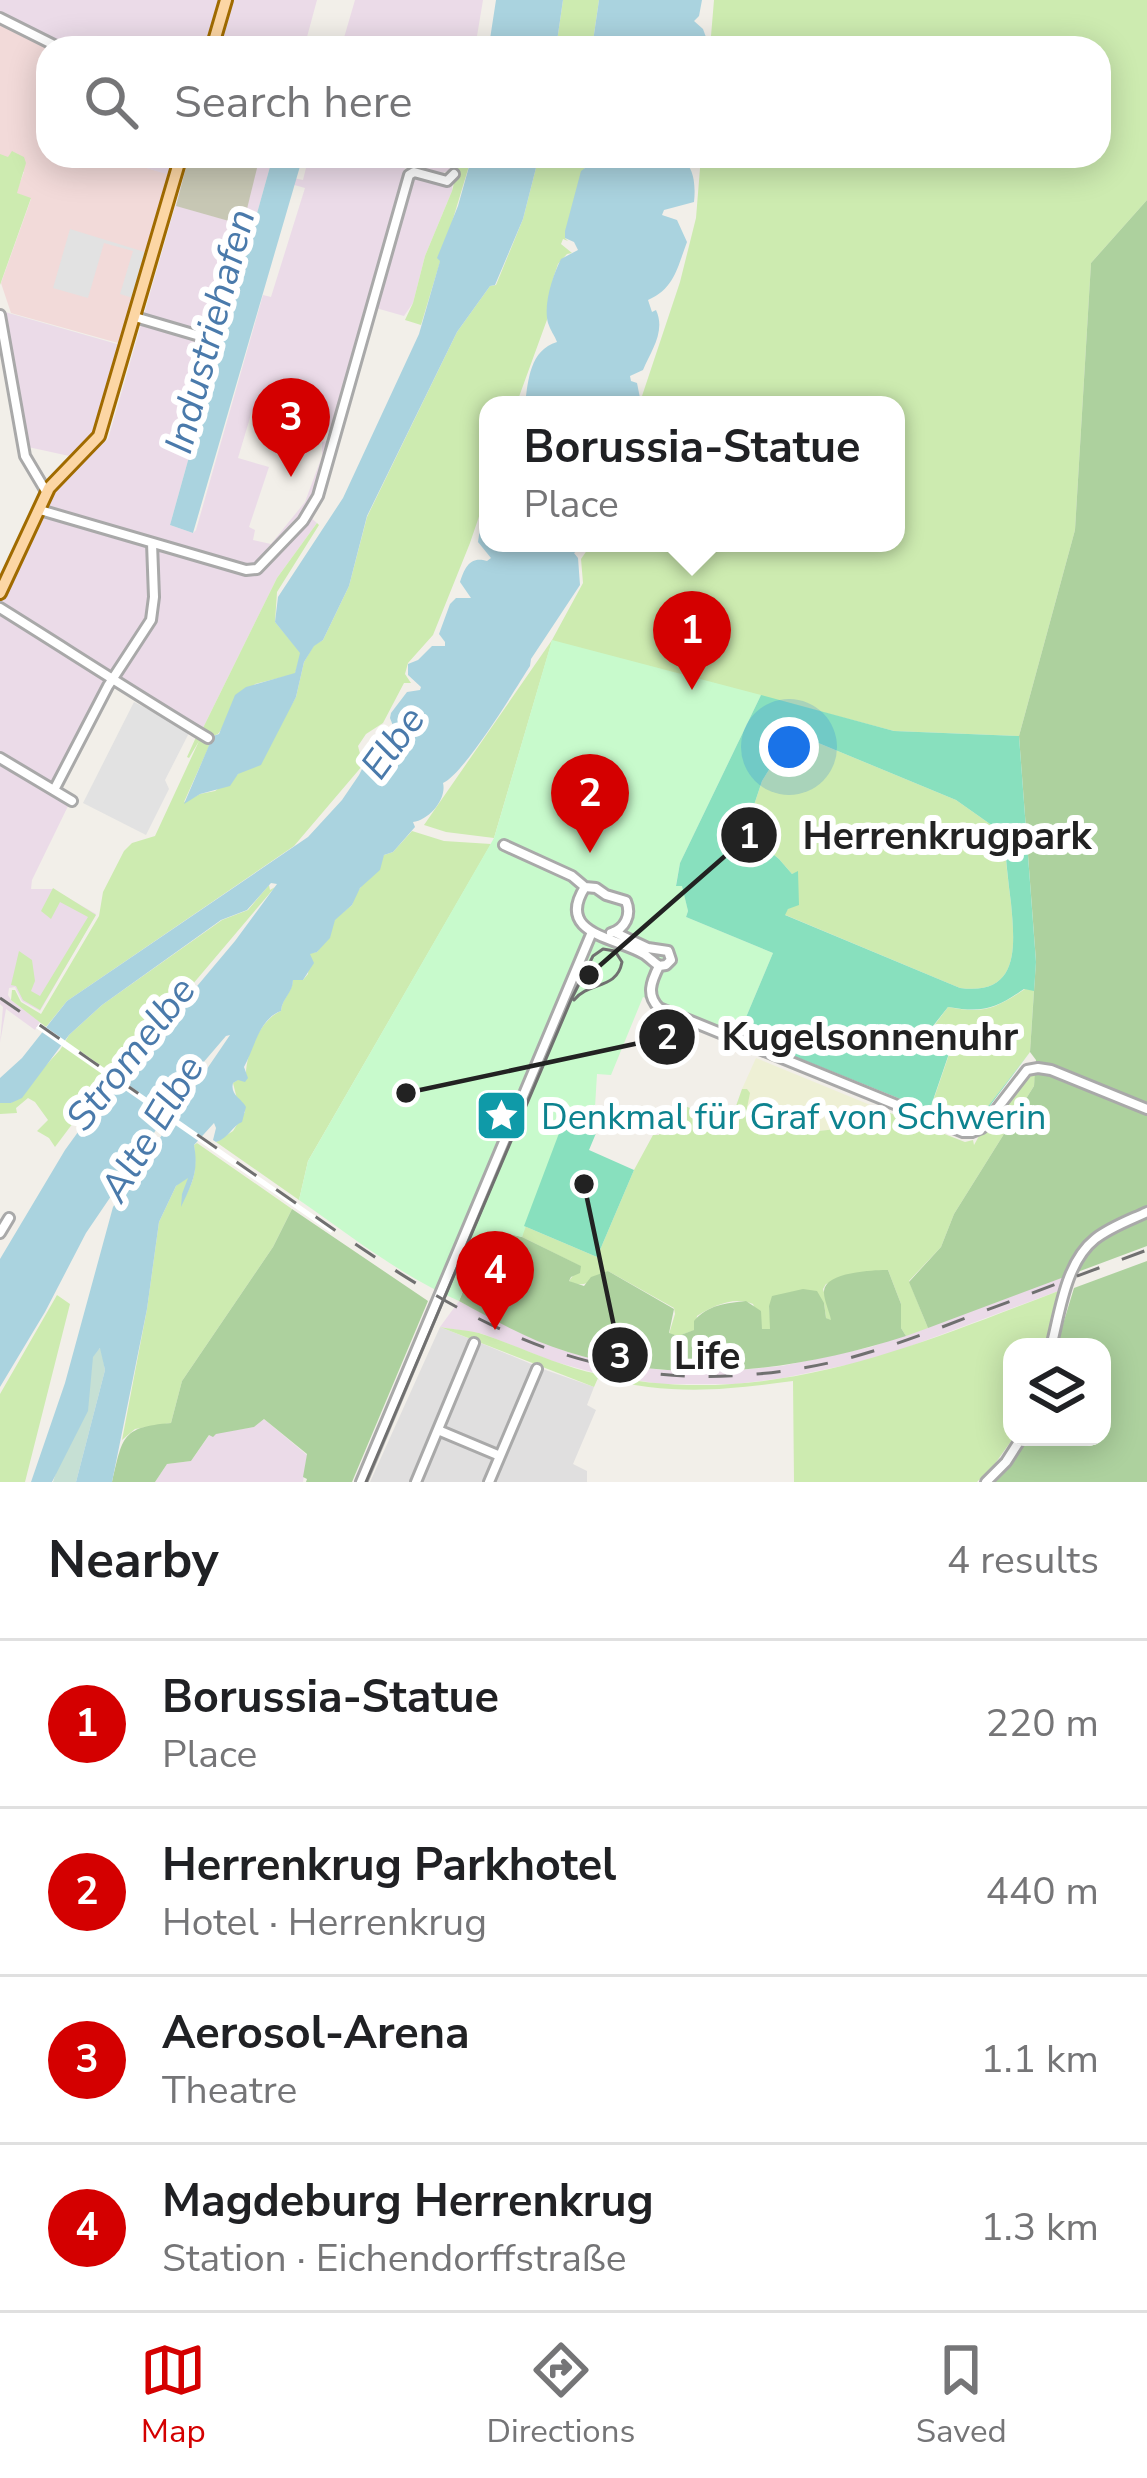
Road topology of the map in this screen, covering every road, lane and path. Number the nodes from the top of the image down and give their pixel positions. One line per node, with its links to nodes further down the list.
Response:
1 (226, 0): 4 (main road)
2 (0, 19): 3 (street)
3 (36, 36)
4 (216, 36)
5 (178, 168): 8 (main road)
6 (454, 174): 12 (street)
7 (0, 315): 10 (street)
8 (135, 317): 9 (street); 10 (main road)
9 (210, 339)
10 (46, 487): 11 (main road)
11 (40, 510): 12 (street); 13 (main road)
12 (152, 543): 15 (street)
13 (0, 593)
14 (0, 608): 15 (street)
15 (113, 678): 16 (street); 18 (street)
16 (208, 738)
17 (0, 758): 18 (street)
18 (54, 790): 19 (street)
19 (72, 801)
20 (504, 845): 21 (street)
21 (585, 887): 22 (street); 23 (street)
22 (614, 932): 23 (street); 24 (street)
23 (595, 933): 24 (street); 35 (street)
24 (659, 966): 25 (street)
25 (1147, 1109)
26 (1147, 1212): 29 (street)
27 (9, 1218): 28 (street)
28 (0, 1233)
29 (1053, 1338)
30 (474, 1343): 32 (street)
31 (538, 1369): 34 (street)
32 (438, 1430): 34 (street); 36 (street)
33 (1016, 1446): 38 (street)
34 (500, 1456): 37 (street)
35 (361, 1482)
36 (416, 1482)
37 (489, 1482)
38 (986, 1482)

